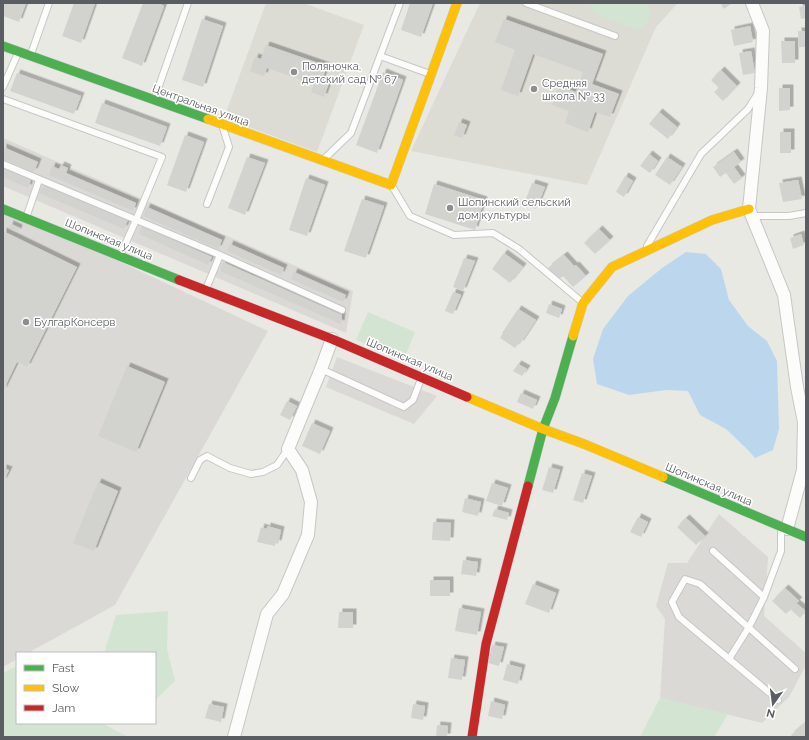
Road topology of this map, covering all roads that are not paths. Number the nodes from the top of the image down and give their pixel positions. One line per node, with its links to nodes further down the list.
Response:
1 (49, 3): 10 (lane)
2 (188, 3): 16 (lane)
3 (400, 3): 11 (lane)
4 (457, 3): 12 (street)
5 (526, 3): 7 (lane)
6 (752, 3): 14 (street)
7 (615, 36)
8 (3, 46): 9 (street, Центральная улица)
9 (18, 52): 10 (street, Центральная улица); 13 (lane)
10 (30, 56): 16 (street, Центральная улица)
11 (380, 56): 12 (lane); 18 (lane)
12 (431, 74): 21 (street)
13 (3, 88)
14 (761, 88): 24 (street); 28 (lane)
15 (3, 99): 27 (lane)
16 (154, 100): 17 (street, Центральная улица)
17 (222, 125): 18 (street, Центральная улица); 22 (lane)
18 (322, 161): 21 (street, Центральная улица)
19 (3, 164): 20 (lane)
20 (39, 180): 26 (lane); 27 (lane)
21 (391, 185): 32 (lane)
22 (206, 204)
23 (3, 209): 26 (street, Шопинская улица)
24 (750, 213): 25 (lane); 28 (street); 40 (street)
25 (806, 214)
26 (26, 219): 29 (street, Шопинская улица)
27 (136, 220): 29 (lane); 30 (lane)
28 (644, 252): 32 (street)
29 (120, 256): 31 (street, Шопинская улица)
30 (220, 256): 31 (lane); 33 (lane)
31 (206, 291): 34 (street, Шопинская улица)
32 (583, 303): 37 (street)
33 (342, 310)
34 (332, 339): 35 (street); 36 (street, Шопинская улица)
35 (322, 369): 36 (lane); 38 (street)
36 (421, 377): 37 (street, Шопинская улица)
37 (543, 429): 40 (street, Шопинская улица); 49 (street)
38 (288, 449): 39 (lane); 48 (street)
39 (191, 478)
40 (784, 528): 41 (street, Шопинская улица); 43 (lane)
41 (806, 536)
42 (713, 551): 43 (lane)
43 (764, 597): 44 (lane)
44 (748, 627): 45 (lane); 45 (lane); 46 (lane)
45 (729, 659): 47 (lane)
46 (795, 669)
47 (778, 700)
48 (234, 737)
49 (472, 737)

